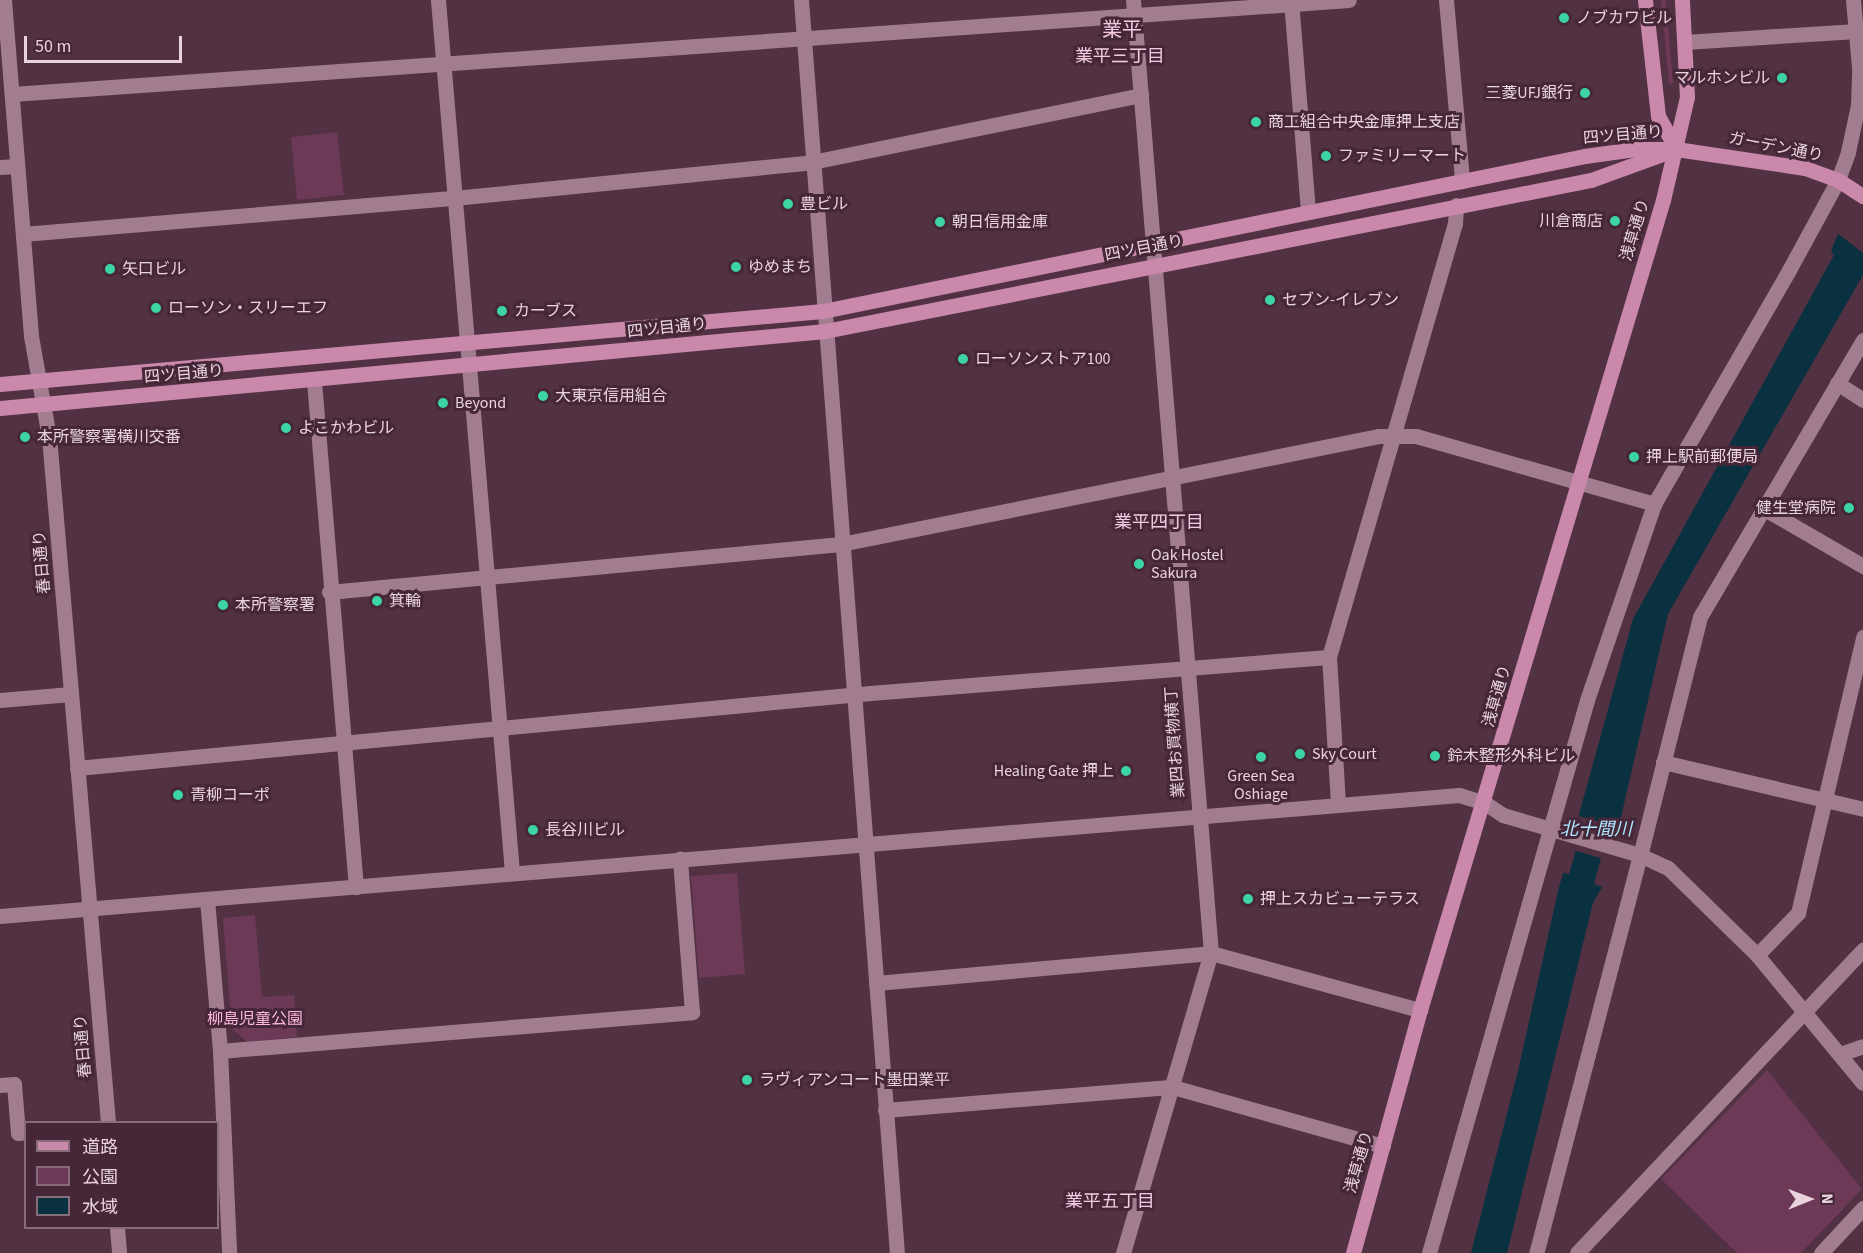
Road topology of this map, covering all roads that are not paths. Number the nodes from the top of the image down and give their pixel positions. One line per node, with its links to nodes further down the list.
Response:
1 (4, 0): 15 (street, 春日通り)
2 (438, 0): 14 (street)
3 (801, 0): 12 (street)
4 (1350, 0): 9 (street)
5 (1446, 0): 21 (street)
6 (1645, 0): 17 (main road)
7 (1682, 0): 13 (main road, 浅草通り)
8 (1853, 0): 11 (street)
9 (1292, 2): 10 (street); 26 (street)
10 (1133, 7): 12 (street); 16 (street, 業四お買物横丁)
11 (1857, 32): 13 (street); 22 (street)
12 (803, 36): 14 (street); 18 (street)
13 (1685, 42): 17 (main road, 浅草通り)
14 (442, 63): 15 (street); 24 (street)
15 (12, 94): 19 (street, 春日通り)
16 (1141, 95): 18 (street); 28 (street, 業四お買物横丁)
17 (1676, 149): 21 (main road, 四ツ目通り); 22 (main road, ガーデン通り); 25 (main road, 四ツ目通り); 44 (main road, 浅草通り)
18 (812, 162): 24 (street); 30 (street)
19 (17, 166): 20 (street); 27 (street, 春日通り)
20 (0, 167)
21 (1462, 181): 26 (main road, 四ツ目通り)
22 (1842, 182): 23 (main road, ガーデン通り); 45 (street)
23 (1863, 196)
24 (454, 198): 27 (street); 33 (street)
25 (1456, 205): 29 (main road, 四ツ目通り); 42 (street)
26 (1308, 211): 28 (main road, 四ツ目通り)
27 (23, 234): 35 (street, 春日通り)
28 (1154, 244): 29 (street, 業四お買物横丁); 30 (main road, 四ツ目通り)
29 (1157, 264): 31 (main road, 四ツ目通り); 43 (street, 業四お買物横丁)
30 (823, 311): 31 (street); 33 (main road, 四ツ目通り)
31 (825, 331): 34 (main road, 四ツ目通り); 47 (street)
32 (1863, 340): 37 (street)
33 (465, 341): 34 (street); 35 (main road, 四ツ目通り)
34 (468, 366): 36 (main road, 四ツ目通り); 49 (street)
35 (39, 381): 38 (main road, 四ツ目通り); 40 (street, 春日通り)
36 (314, 381): 40 (main road, 四ツ目通り); 50 (street)
37 (1837, 383): 39 (street); 46 (street)
38 (0, 384)
39 (1863, 400)
40 (44, 404): 41 (main road, 四ツ目通り); 54 (street, 春日通り)
41 (0, 408)
42 (1393, 435): 43 (street); 44 (street); 52 (street)
43 (1172, 478): 47 (street); 53 (street, 業四お買物横丁)
44 (1579, 481): 45 (street); 63 (main road, 浅草通り)
45 (1654, 504): 66 (street)
46 (1763, 508): 48 (street); 59 (street)
47 (841, 544): 49 (street); 55 (street)
48 (1863, 566)
49 (487, 575): 50 (street); 57 (street)
50 (329, 592): 58 (street)
51 (1863, 637): 61 (street)
52 (1329, 657): 53 (street); 62 (street)
53 (1189, 668): 55 (street); 65 (street, 業四お買物横丁)
54 (71, 694): 56 (street); 60 (street, 春日通り)
55 (853, 695): 57 (street); 67 (street)
56 (0, 700)
57 (499, 727): 58 (street); 70 (street)
58 (343, 743): 60 (street); 71 (street)
59 (1663, 762): 61 (street); 68 (street)
60 (77, 768): 73 (street, 春日通り)
61 (1824, 801): 64 (street); 77 (street)
62 (1338, 803): 63 (street); 65 (street)
63 (1485, 803): 66 (street); 79 (main road, 浅草通り)
64 (1863, 809)
65 (1198, 814): 67 (street); 76 (street, 業四お買物横丁)
66 (1559, 833): 68 (street); 98 (street)
67 (864, 843): 69 (street); 78 (street)
68 (1633, 853): 77 (street); 99 (street)
69 (680, 858): 70 (street); 82 (street)
70 (512, 873): 71 (street)
71 (356, 887): 72 (street)
72 (207, 899): 73 (street); 82 (street)
73 (89, 909): 74 (street); 88 (street, 春日通り)
74 (0, 916)
75 (1863, 950): 80 (street)
76 (1211, 953): 78 (street); 79 (street); 86 (street)
77 (1757, 955): 80 (street)
78 (876, 983): 87 (street)
79 (1420, 1010): 90 (main road, 浅草通り)
80 (1807, 1012): 83 (street); 100 (street)
81 (1863, 1046): 83 (street)
82 (220, 1052): 94 (street)
83 (1840, 1054): 84 (street)
84 (1863, 1083)
85 (0, 1085): 89 (street)
86 (1173, 1088): 87 (street); 90 (street); 96 (street)
87 (885, 1110): 95 (street)
88 (108, 1121)
89 (24, 1132)
90 (1383, 1146): 97 (main road, 浅草通り)
91 (1863, 1208): 101 (street)
92 (117, 1229): 93 (street)
93 (119, 1253)
94 (230, 1253)
95 (897, 1253)
96 (1123, 1253)
97 (1353, 1253)
98 (1429, 1253)
99 (1536, 1253)
100 (1577, 1253)
101 (1821, 1253)

